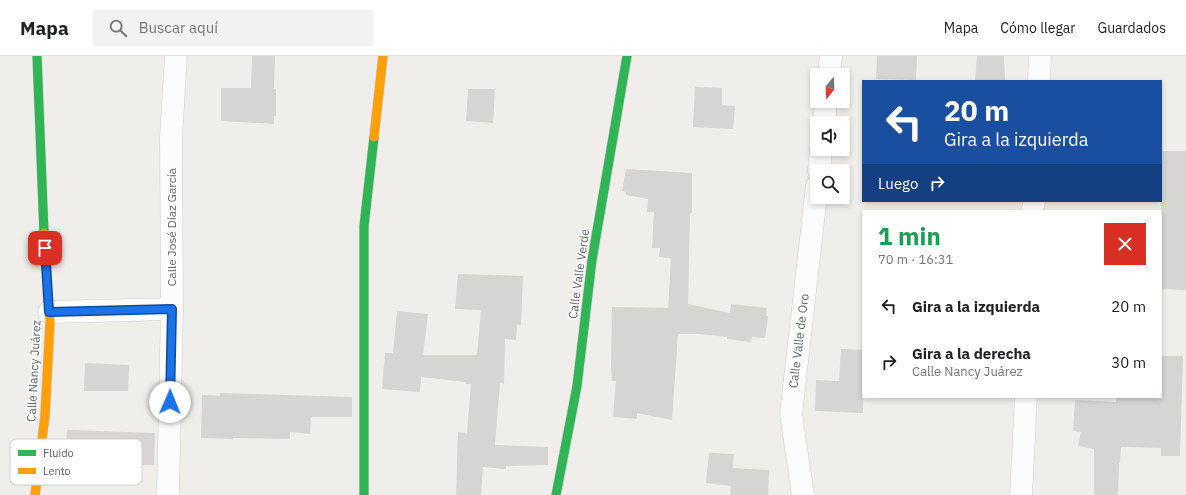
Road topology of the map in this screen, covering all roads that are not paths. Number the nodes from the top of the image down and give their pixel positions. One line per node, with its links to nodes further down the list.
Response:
1 (37, 56): 11 (street, Calle Nancy Juárez)
2 (176, 56): 10 (street, Calle José Díaz García)
3 (384, 56): 17 (street)
4 (627, 56): 18 (street, Calle Valle Verde)
5 (830, 56): 7 (street)
6 (1040, 56): 8 (street)
7 (829, 68)
8 (1039, 80)
9 (815, 204): 19 (street, Calle Valle de Oro)
10 (172, 309): 11 (street); 16 (street, Calle José Díaz García)
11 (49, 312): 13 (street, Calle Nancy Juárez)
12 (1026, 398): 20 (street)
13 (42, 439)
14 (36, 485): 15 (street, Calle Nancy Juárez)
15 (35, 495)
16 (168, 495)
17 (364, 495)
18 (556, 495)
19 (803, 495)
20 (1021, 495)

